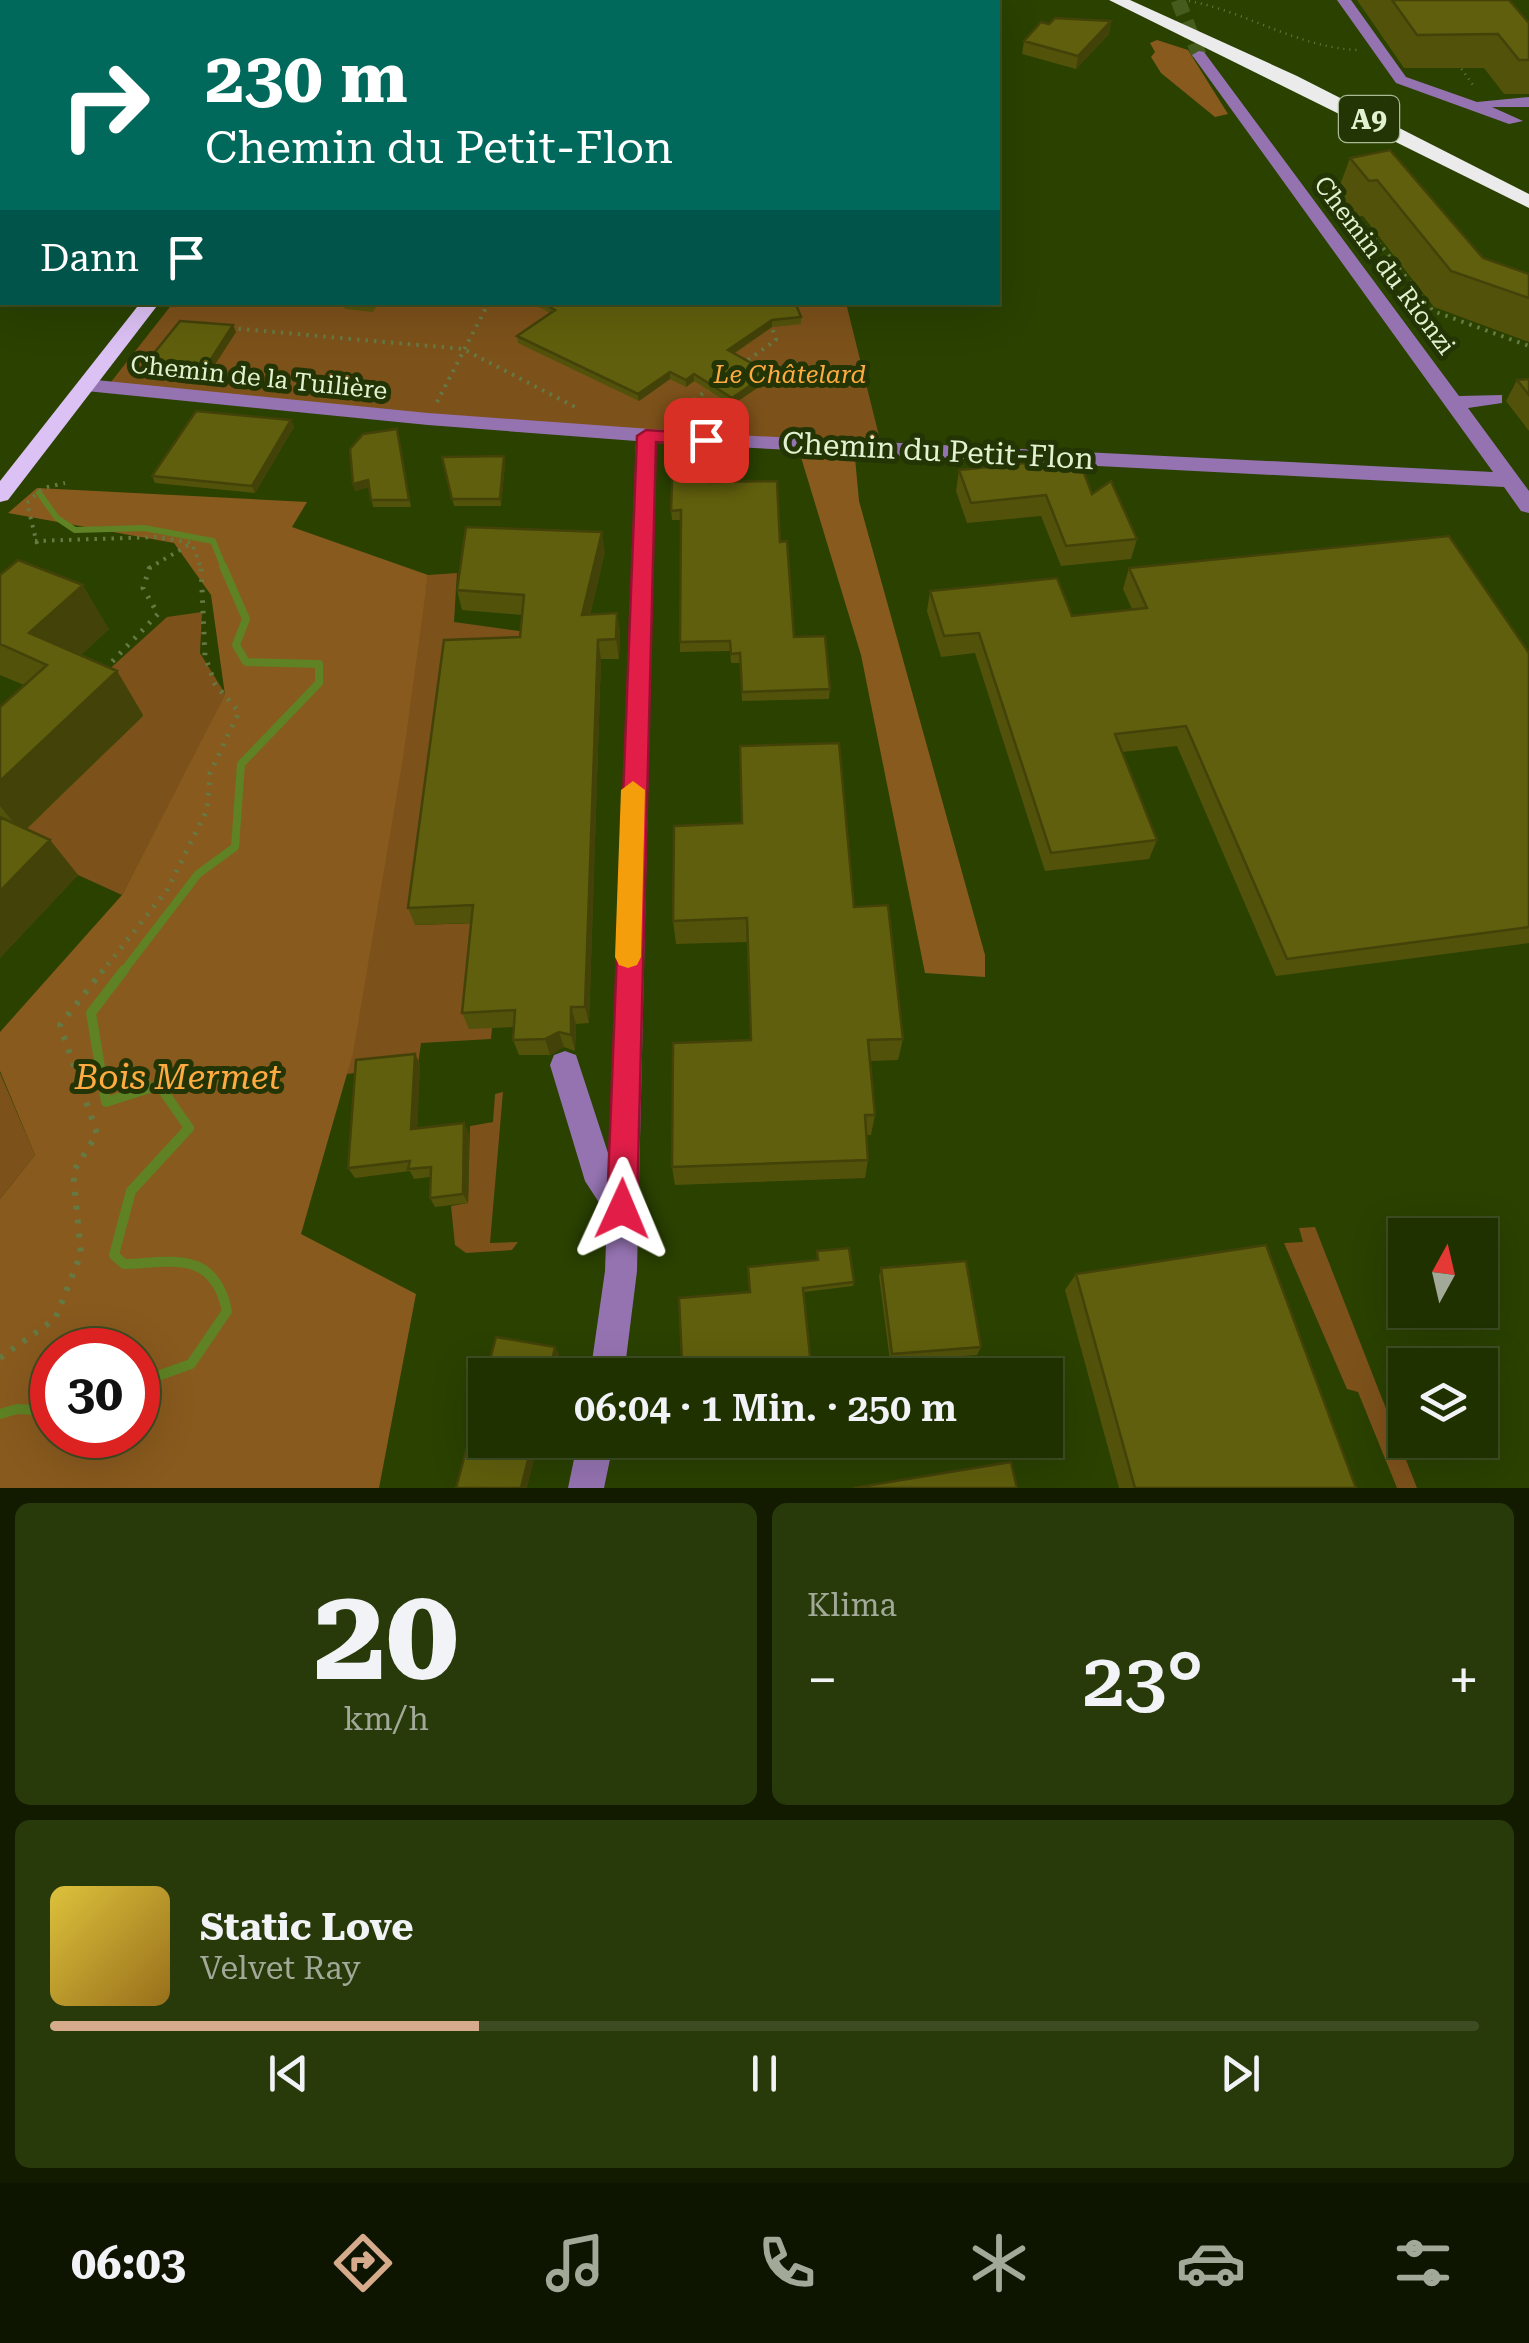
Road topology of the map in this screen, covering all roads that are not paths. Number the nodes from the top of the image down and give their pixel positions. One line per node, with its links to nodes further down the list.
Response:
1 (1107, 0): 4 (highway)
2 (1117, 0): 4 (highway, A9)
3 (1344, 0): 6 (street)
4 (1153, 8): 9 (highway, A9); 10 (highway, A9)
5 (1199, 55): 14 (street, Chemin du Rionzi)
6 (1468, 96): 7 (street); 8 (street)
7 (1529, 102)
8 (1515, 121)
9 (1529, 181)
10 (1529, 202)
11 (149, 305): 12 (main road)
12 (86, 385): 15 (street, Chemin de la Tuilière); 17 (main road)
13 (1496, 399): 14 (street)
14 (1454, 403): 16 (street, Chemin du Rionzi)
15 (655, 430): 16 (street, Chemin du Petit-Flon); 20 (street)
16 (1510, 480): 18 (street, Chemin du Rionzi)
17 (0, 495)
18 (1529, 506)
19 (566, 1065): 20 (street)
20 (622, 1209): 21 (street)
21 (609, 1358)
22 (592, 1458): 23 (street)
23 (586, 1488)

